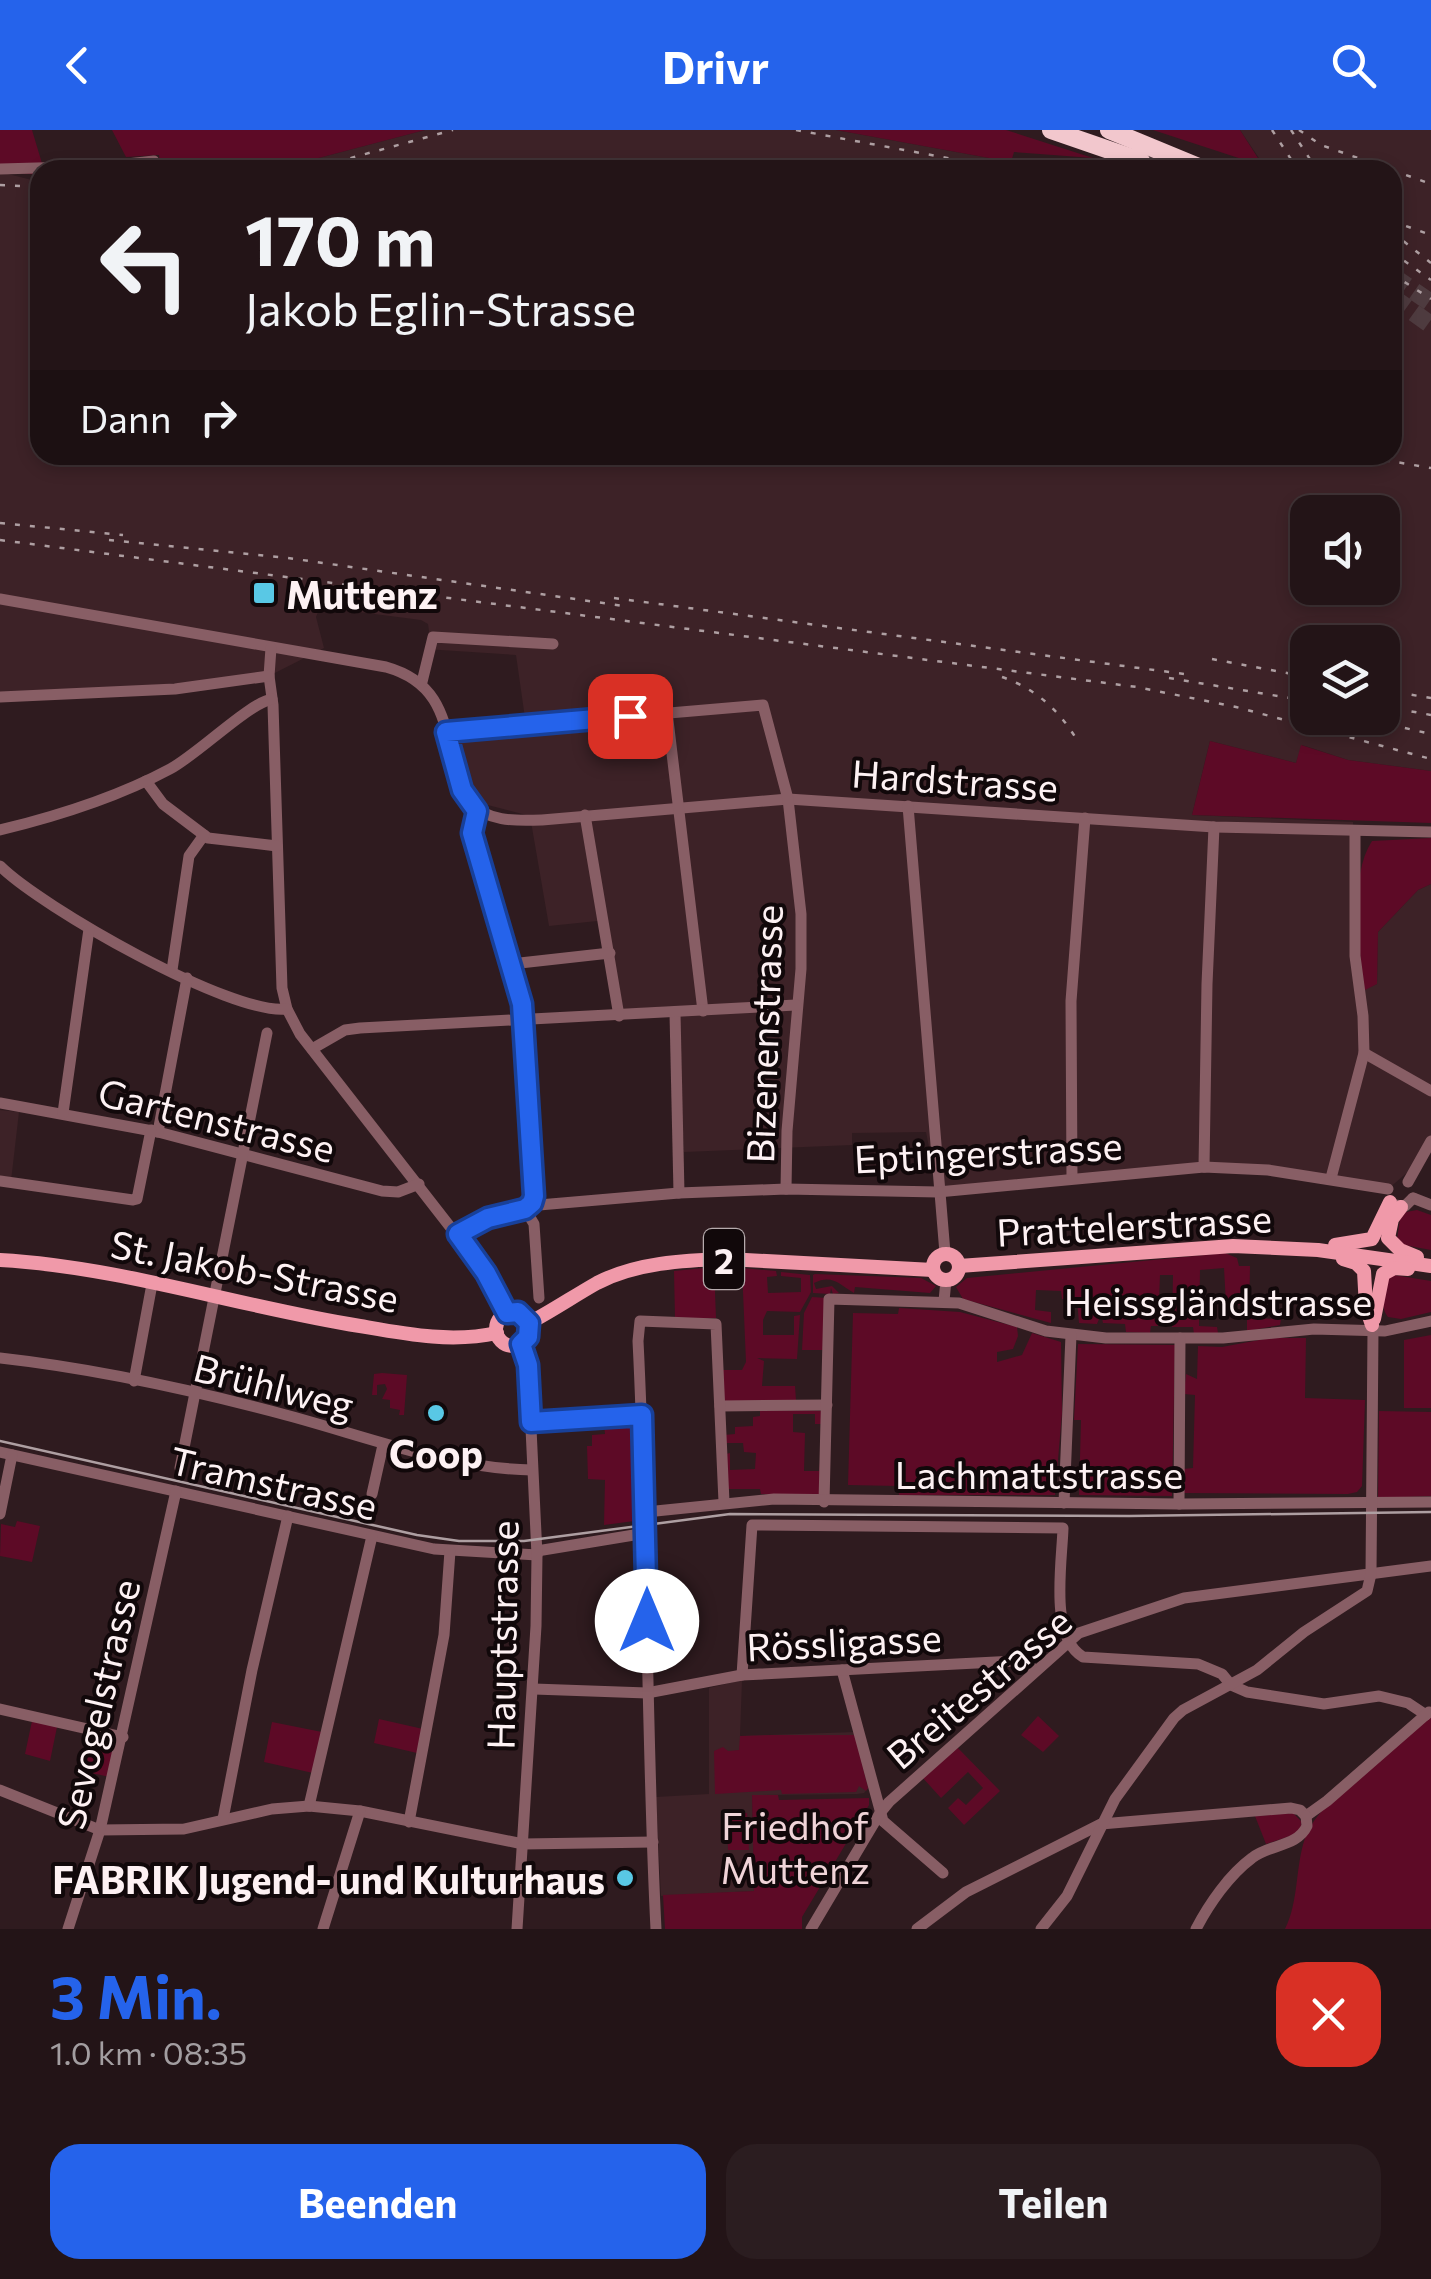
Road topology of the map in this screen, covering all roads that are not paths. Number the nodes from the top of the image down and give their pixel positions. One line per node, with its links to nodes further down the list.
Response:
1 (1051, 130): 3 (highway)
2 (1108, 130): 4 (highway)
3 (1138, 160)
4 (1182, 160)
5 (30, 169): 6 (street)
6 (0, 170)
7 (0, 600): 9 (street)
8 (553, 644): 11 (street)
9 (271, 648): 10 (street); 11 (street)
10 (269, 676): 12 (street); 13 (street)
11 (422, 682): 15 (street)
12 (0, 697)
13 (272, 700): 16 (street); 28 (street)
14 (667, 712): 15 (street); 17 (street, Bizenenstrasse); 19 (street)
15 (446, 732): 20 (street)
16 (146, 781): 24 (street); 27 (street)
17 (788, 799): 18 (street, Hardstrasse); 19 (street, Hardstrasse); 35 (street, Bizenenstrasse)
18 (908, 806): 22 (street, Hardstrasse); 57 (street)
19 (680, 807): 21 (street, Hardstrasse); 37 (street)
20 (477, 811): 21 (street, Hardstrasse); 32 (street)
21 (585, 815): 31 (street)
22 (1085, 818): 23 (street, Hardstrasse); 51 (street)
23 (1214, 827): 25 (street, Hardstrasse); 50 (street)
24 (0, 830)
25 (1354, 832): 26 (street, Hardstrasse); 43 (street)
26 (1431, 832)
27 (204, 835): 28 (street); 33 (street)
28 (277, 846): 36 (street)
29 (0, 866): 30 (street)
30 (89, 929): 33 (street); 46 (street)
31 (610, 953): 32 (street); 39 (street)
32 (511, 964): 40 (street)
33 (172, 970): 34 (street)
34 (187, 978): 36 (street); 47 (street)
35 (796, 1006): 37 (street); 56 (street, Bizenenstrasse)
36 (287, 1009): 42 (street)
37 (703, 1011): 38 (street)
38 (675, 1014): 39 (street); 58 (street)
39 (619, 1016): 40 (street)
40 (523, 1020): 42 (street); 61 (street)
41 (267, 1033): 49 (street)
42 (312, 1049): 55 (street)
43 (1364, 1053): 44 (street); 52 (street)
44 (1431, 1091)
45 (0, 1103): 46 (street, Gartenstrasse)
46 (63, 1113): 47 (street, Gartenstrasse)
47 (154, 1131): 49 (street, Gartenstrasse); 53 (street)
48 (1431, 1141): 54 (street)
49 (244, 1154): 55 (street, Gartenstrasse); 71 (street)
50 (1204, 1167): 51 (street, Eptingerstrasse); 52 (street, Eptingerstrasse)
51 (1072, 1178): 57 (street, Eptingerstrasse)
52 (1331, 1178): 59 (street, Eptingerstrasse)
53 (0, 1181)
54 (1408, 1182): 59 (street); 59 (street)
55 (419, 1184): 62 (street)
56 (786, 1189): 57 (street, Eptingerstrasse); 58 (street, Eptingerstrasse)
57 (938, 1192): 64 (street)
58 (678, 1193): 61 (street, Eptingerstrasse)
59 (1398, 1199): 60 (street, Eptingerstrasse); 63 (main road); 66 (main road)
60 (1431, 1205)
61 (529, 1206): 62 (street, Eptingerstrasse); 72 (street)
62 (458, 1234): 74 (street)
63 (1263, 1246): 66 (main road, Prattelerstrasse); 67 (main road, Prattelerstrasse); 77 (main road)
64 (945, 1254): 67 (main road, Prattelerstrasse); 68 (main road, Prattelerstrasse)
65 (0, 1260): 70 (main road, St. Jakob-Strasse)
66 (1431, 1265): 77 (main road)
67 (960, 1266): 69 (main road, Prattelerstrasse)
68 (933, 1270): 69 (main road); 76 (main road, 2)
69 (946, 1280): 73 (street)
70 (152, 1284): 71 (main road, St. Jakob-Strasse); 83 (street)
71 (214, 1298): 78 (main road, St. Jakob-Strasse); 84 (street)
72 (539, 1298)
73 (944, 1301): 79 (street, Heissgländstrasse); 85 (street, Heissgländstrasse)
74 (507, 1313): 76 (main road); 78 (main road)
75 (1431, 1321): 77 (street, Heissgländstrasse)
76 (529, 1323): 81 (main road)
77 (1373, 1328): 80 (street, Heissgländstrasse); 99 (street)
78 (497, 1333): 81 (main road)
79 (1071, 1335): 80 (street, Heissgländstrasse); 97 (street)
80 (1180, 1338): 100 (street)
81 (521, 1344): 88 (street, Hauptstrasse)
82 (0, 1358): 83 (street, Brühlweg)
83 (134, 1382): 84 (street, Brühlweg)
84 (195, 1394): 89 (street, Brühlweg); 91 (street)
85 (827, 1404): 86 (street); 96 (street)
86 (720, 1406): 87 (street); 95 (street)
87 (642, 1415): 88 (street); 101 (street)
88 (531, 1422): 92 (street, Hauptstrasse)
89 (383, 1444): 92 (street, Brühlweg); 94 (street)
90 (6, 1453): 93 (street, Tramstrasse); 102 (street)
91 (180, 1468)
92 (532, 1470): 107 (street, Hauptstrasse)
93 (176, 1491): 103 (street, Tramstrasse); 119 (street, Sevogelstrasse)
94 (372, 1494)
95 (724, 1502): 96 (street, Lachmattstrasse); 101 (street, Lachmattstrasse)
96 (824, 1502): 97 (street, Lachmattstrasse)
97 (1064, 1502): 100 (street, Lachmattstrasse)
98 (1431, 1502): 99 (street, Lachmattstrasse)
99 (1370, 1503): 100 (street, Lachmattstrasse); 109 (street)
100 (1178, 1504)
101 (646, 1512): 104 (street)
102 (0, 1514)
103 (288, 1516): 105 (street, Tramstrasse); 125 (street)
104 (646, 1533): 107 (street, Tramstrasse); 116 (street)
105 (372, 1536): 106 (street, Tramstrasse); 121 (street)
106 (450, 1551): 107 (street, Tramstrasse); 126 (street)
107 (537, 1553): 115 (street, Hauptstrasse)
108 (1431, 1566): 109 (street, Breitestrasse)
109 (1371, 1574): 110 (street, Breitestrasse); 114 (street)
110 (1069, 1642): 112 (street, Breitestrasse); 113 (street); 114 (street)
111 (842, 1670): 112 (street, Rössligasse); 113 (street, Rössligasse); 123 (street)
112 (1035, 1671): 123 (street, Breitestrasse)
113 (742, 1674): 116 (street, Rössligasse)
114 (1231, 1685): 118 (street); 127 (street)
115 (534, 1689): 116 (street, Rössligasse); 130 (street, Hauptstrasse)
116 (647, 1693): 129 (street)
117 (0, 1709): 119 (street)
118 (1428, 1713): 124 (street)
119 (123, 1737): 128 (street, Sevogelstrasse)
120 (0, 1790): 128 (street)
121 (309, 1806): 122 (street); 125 (street)
122 (360, 1812): 126 (street); 133 (street)
123 (880, 1813): 131 (street); 136 (street, Breitestrasse)
124 (1306, 1816): 127 (street); 139 (street)
125 (223, 1820): 128 (street)
126 (409, 1822): 130 (street)
127 (1101, 1824): 137 (street); 138 (street)
128 (100, 1830): 132 (street, Sevogelstrasse)
129 (653, 1842): 130 (street); 135 (street)
130 (523, 1844): 134 (street, Hauptstrasse)
131 (943, 1873)
132 (68, 1929)
133 (323, 1929)
134 (517, 1929)
135 (656, 1929)
136 (811, 1929)
137 (916, 1929)
138 (1041, 1929)
139 (1196, 1929)

